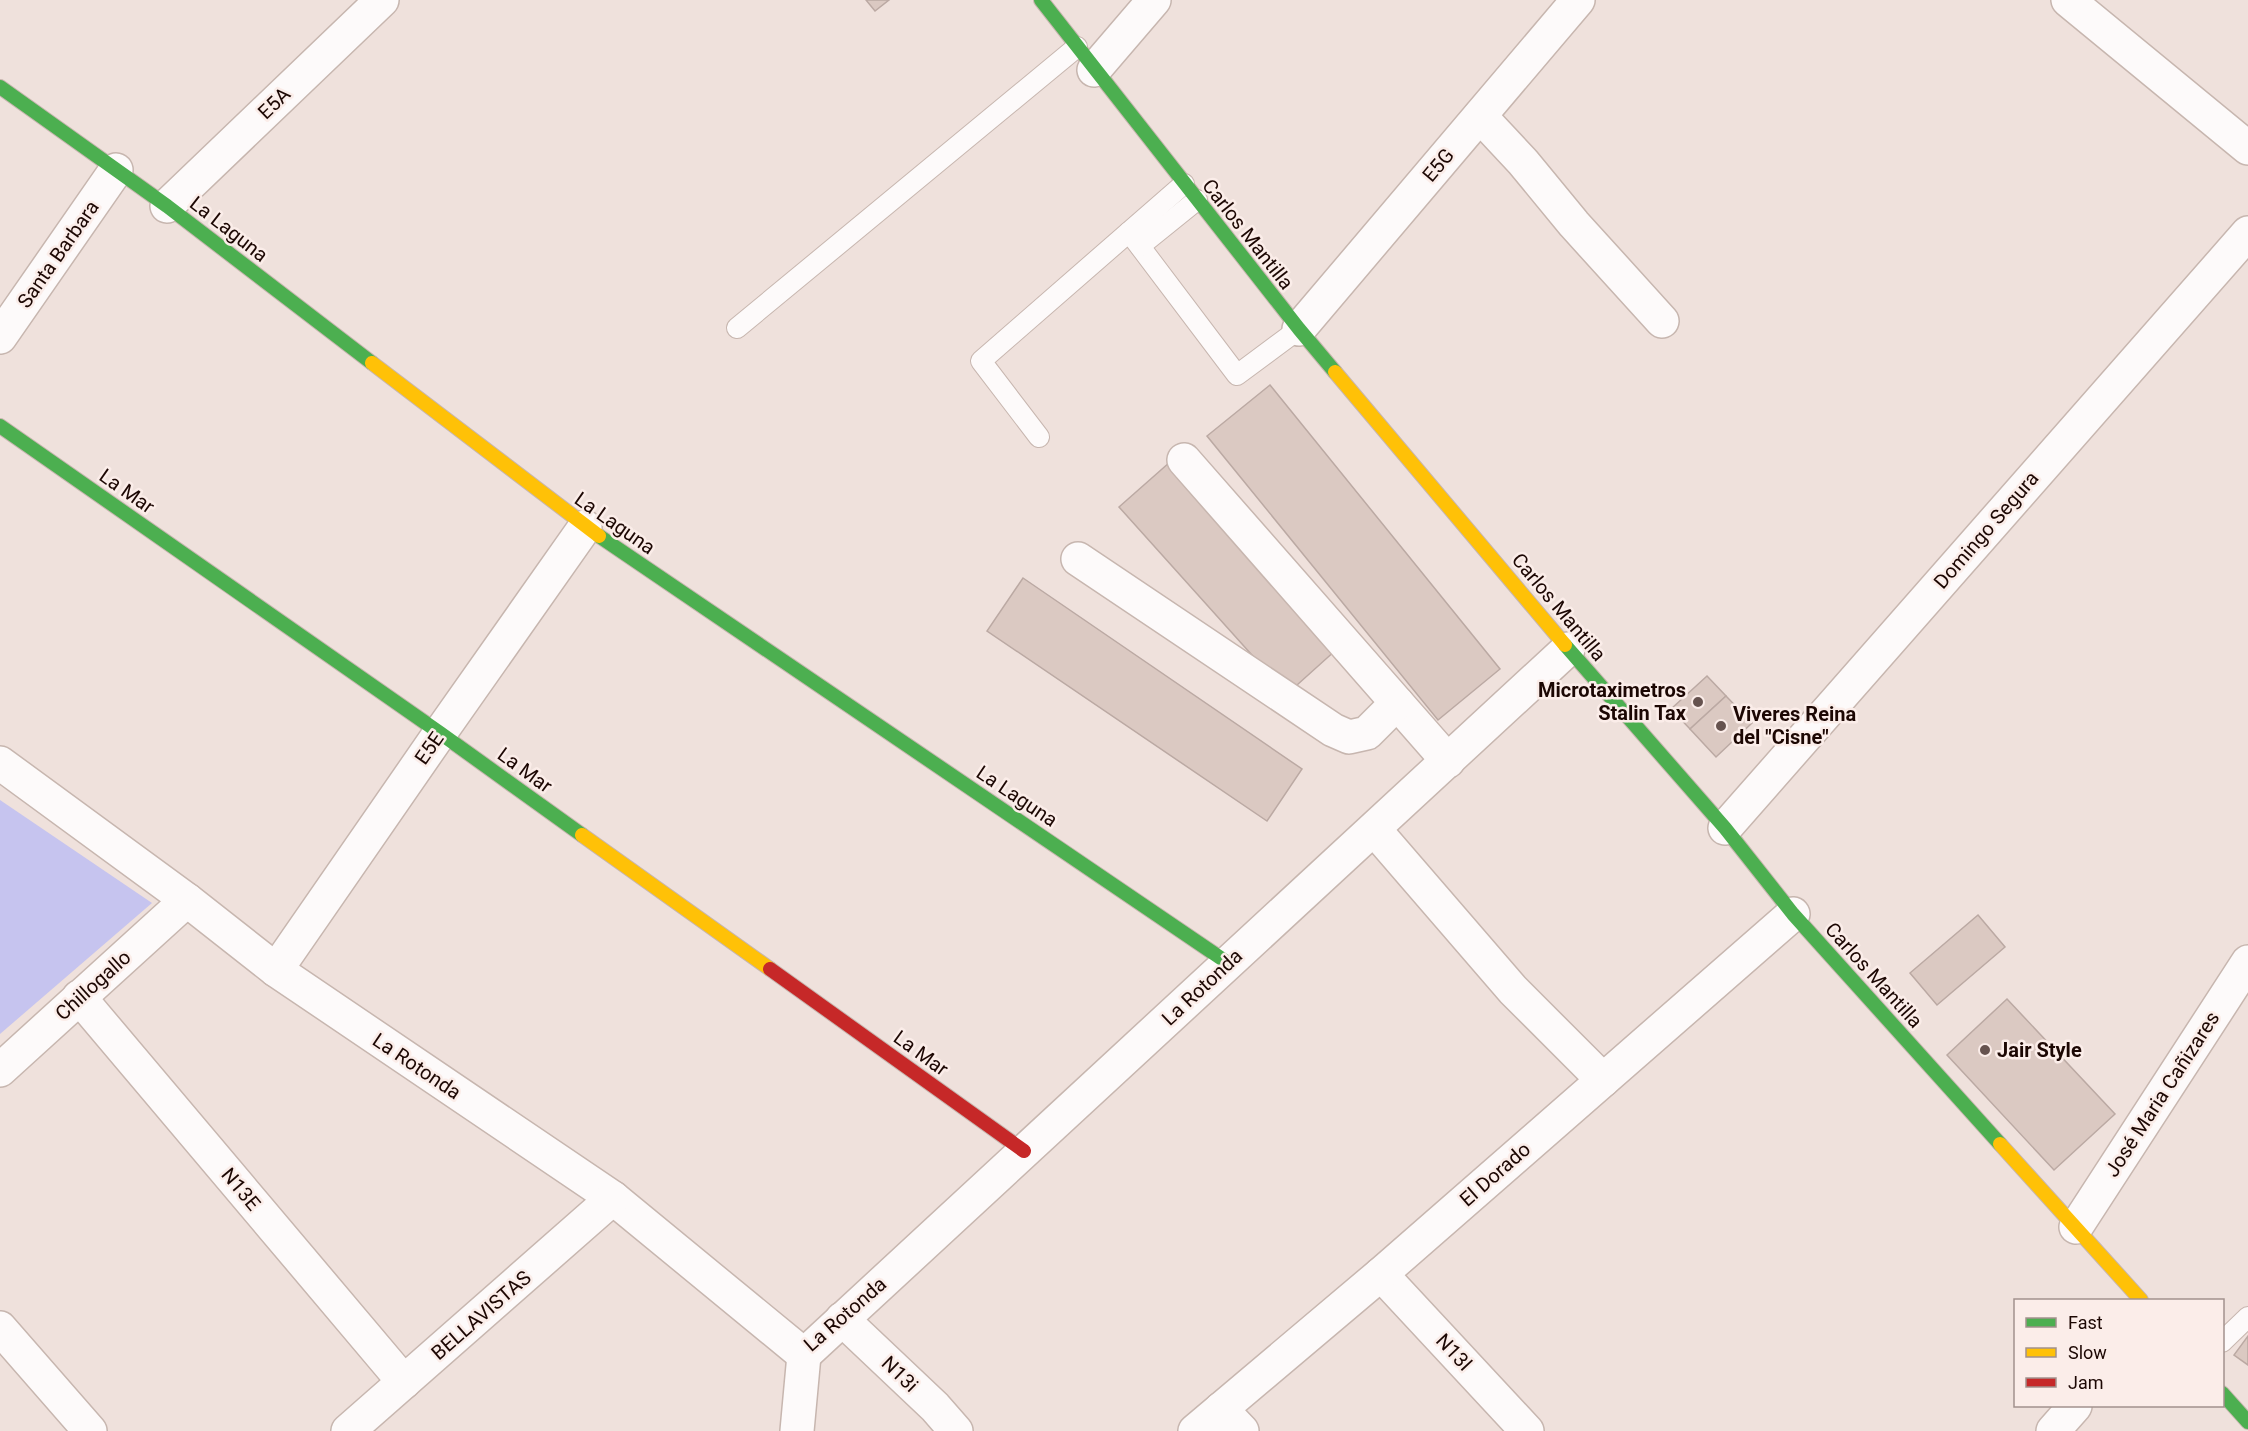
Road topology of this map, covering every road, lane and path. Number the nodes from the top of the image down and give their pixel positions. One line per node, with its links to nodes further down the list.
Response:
1 (382, 0): 13 (street, E5A)
2 (1041, 0): 6 (street, Carlos Mantilla)
3 (1154, 0): 6 (street)
4 (1578, 0): 8 (street, E5G)
5 (2068, 0): 9 (street)
6 (1086, 58): 11 (street, Carlos Mantilla); 17 (lane)
7 (0, 87): 10 (street, La Laguna)
8 (1480, 116): 16 (street); 18 (street, E5G)
9 (2248, 148)
10 (116, 170): 13 (street, La Laguna); 19 (street, Santa Barbara)
11 (1184, 184): 12 (street, Carlos Mantilla); 15 (lane)
12 (1197, 200): 15 (lane); 18 (street, Carlos Mantilla)
13 (167, 206): 23 (street, La Laguna)
14 (2248, 233): 30 (street, Domingo Segura)
15 (1135, 239): 18 (lane); 21 (lane)
16 (1662, 321)
17 (737, 327)
18 (1299, 329): 25 (street, Carlos Mantilla)
19 (0, 337)
20 (0, 426): 27 (street, La Mar)
21 (1039, 437)
22 (1184, 460): 26 (street)
23 (585, 527): 27 (street, E5E); 35 (street, La Laguna)
24 (1078, 559): 26 (street)
25 (1568, 649): 28 (street, La Rotonda); 30 (street, Carlos Mantilla)
26 (1397, 704): 28 (street)
27 (440, 733): 36 (street, E5E); 40 (street, La Mar)
28 (1448, 761): 31 (street, La Rotonda)
29 (0, 763): 32 (street, La Rotonda)
30 (1725, 828): 33 (street, Carlos Mantilla)
31 (1374, 829): 35 (street, La Rotonda); 39 (street)
32 (187, 900): 36 (street, La Rotonda); 37 (street, Chillogallo)
33 (1793, 914): 39 (street, El Dorado); 42 (street, Carlos Mantilla)
34 (2248, 962): 42 (street, José Maria Cañizares)
35 (1228, 963): 40 (street, La Rotonda)
36 (276, 970): 41 (street, La Rotonda)
37 (79, 997): 38 (street, Chillogallo); 50 (street, N13E)
38 (0, 1070)
39 (1603, 1080): 43 (street, El Dorado)
40 (1024, 1151): 46 (street, La Rotonda)
41 (613, 1198): 49 (street, La Rotonda); 50 (street, BELLAVISTAS)
42 (2076, 1227): 44 (street, Carlos Mantilla)
43 (1381, 1274): 53 (street, El Dorado); 60 (street, N13l)
44 (2140, 1299)
45 (2248, 1317): 48 (lane)
46 (842, 1319): 49 (street, La Rotonda); 58 (street, N13i)
47 (0, 1328): 55 (street)
48 (2224, 1341)
49 (804, 1355): 57 (street)
50 (404, 1382): 56 (street, BELLAVISTAS)
51 (2224, 1394): 54 (street)
52 (2073, 1407): 61 (street)
53 (1231, 1420): 59 (street, El Dorado)
54 (2248, 1422)
55 (90, 1431)
56 (348, 1431)
57 (797, 1431)
58 (956, 1431)
59 (1195, 1431)
60 (1527, 1431)
61 (2053, 1431)

